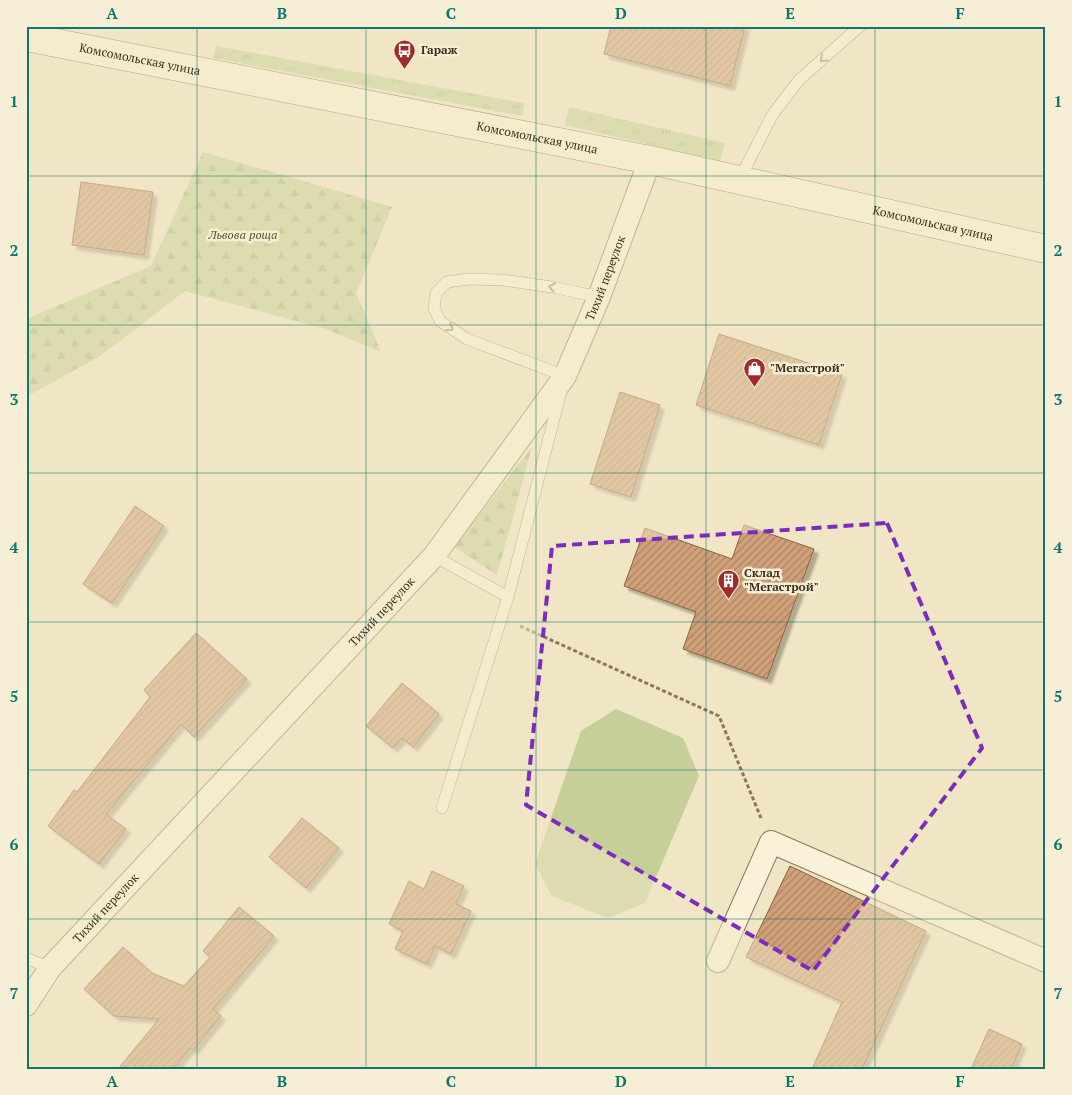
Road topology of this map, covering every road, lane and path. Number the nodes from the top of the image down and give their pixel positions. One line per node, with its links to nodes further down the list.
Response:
1 (860, 26): 4 (lane, one-way to 4)
2 (26, 37): 3 (main road, Комсомольская улица)
3 (650, 160): 4 (main road, Комсомольская улица); 6 (street, Тихий переулок)
4 (739, 180): 5 (main road, Комсомольская улица)
5 (1046, 249)
6 (599, 297): 7 (street, Тихий переулок); 7 (lane, one-way to 7)
7 (565, 376): 8 (street, Тихий переулок); 9 (lane)
8 (434, 556): 9 (lane); 16 (street, Тихий переулок)
9 (508, 597): 10 (lane)
10 (502, 617): 11 (lane); 12 (path)
11 (442, 808)
12 (771, 842): 14 (street); 15 (street)
13 (26, 958): 16 (lane)
14 (718, 961)
15 (1046, 961)
16 (50, 968): 17 (street, Тихий переулок)
17 (26, 1004)

